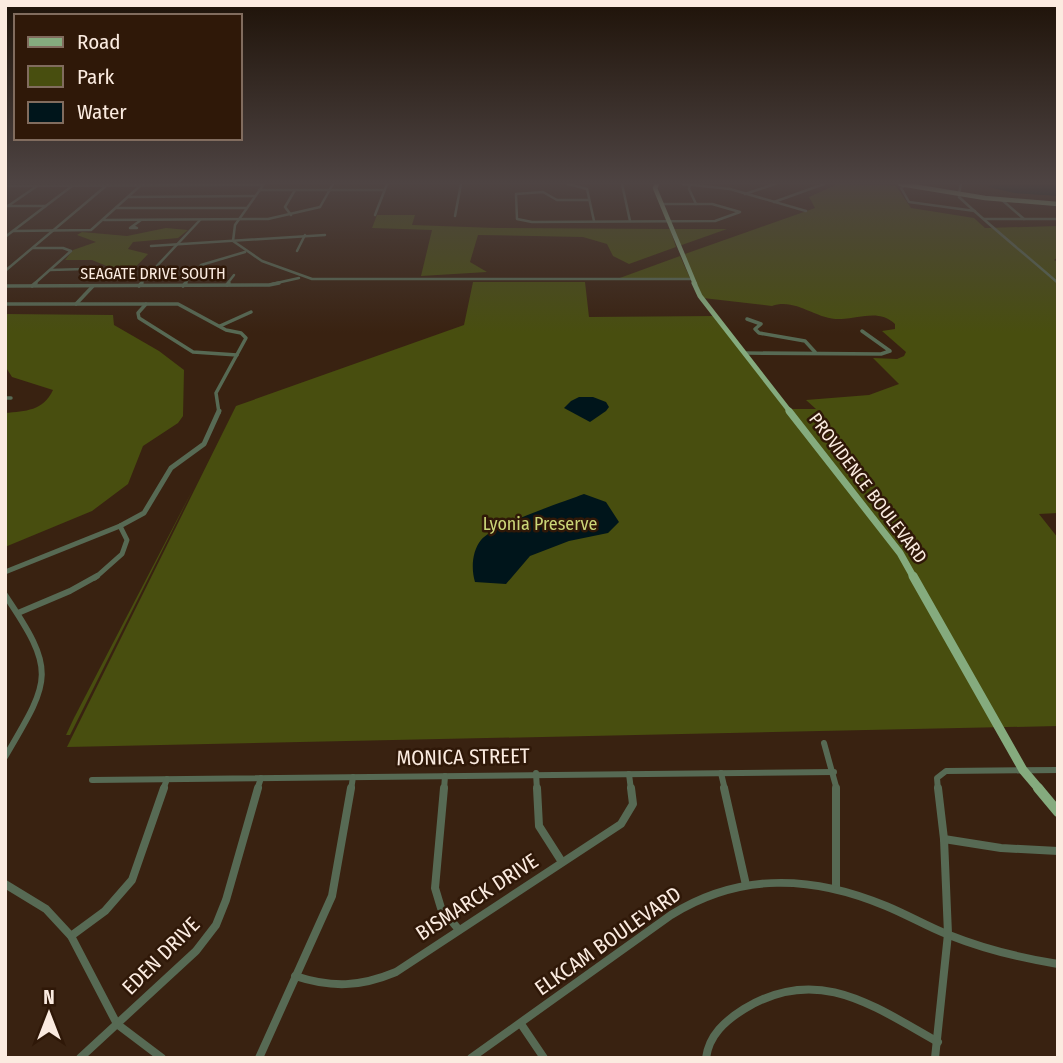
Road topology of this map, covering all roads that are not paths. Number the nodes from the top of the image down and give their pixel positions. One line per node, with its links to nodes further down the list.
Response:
1 (49, 234): 11 (street)
2 (188, 234): 10 (street)
3 (232, 234): 8 (street)
4 (674, 234): 19 (main road, PROVIDENCE BOULEVARD)
5 (1001, 234): 20 (street)
6 (305, 235): 7 (street); 8 (street); 12 (street)
7 (325, 235)
8 (233, 241): 10 (street); 13 (street)
9 (151, 246): 10 (street)
10 (175, 247): 21 (street)
11 (33, 248): 14 (street); 16 (street)
12 (298, 251)
13 (246, 252): 18 (street); 26 (street)
14 (50, 270): 15 (street); 24 (street)
15 (83, 270)
16 (5, 271)
17 (234, 275): 22 (street)
18 (299, 278): 19 (street); 22 (street, SEAGATE DRIVE SOUTH)
19 (692, 279): 36 (main road, PROVIDENCE BOULEVARD)
20 (1058, 283)
21 (139, 285): 25 (street, SEAGATE DRIVE SOUTH); 26 (street, SEAGATE DRIVE SOUTH)
22 (227, 285): 26 (street, SEAGATE DRIVE SOUTH)
23 (5, 286): 24 (street, SEAGATE DRIVE SOUTH)
24 (32, 286): 25 (street, SEAGATE DRIVE SOUTH)
25 (93, 286): 28 (street)
26 (183, 286)
27 (5, 304): 28 (street)
28 (76, 304): 29 (street)
29 (146, 304): 32 (street); 35 (street)
30 (251, 312): 32 (street)
31 (747, 319): 34 (street)
32 (219, 326): 35 (street)
33 (862, 331): 34 (street)
34 (815, 352): 36 (street)
35 (237, 355): 37 (street)
36 (746, 355): 43 (main road, PROVIDENCE BOULEVARD)
37 (120, 526): 38 (street); 40 (street)
38 (5, 572)
39 (5, 596): 40 (street)
40 (18, 613): 42 (street)
41 (824, 743): 45 (street)
42 (5, 757)
43 (1024, 770): 44 (street); 54 (main road, PROVIDENCE BOULEVARD); 55 (street)
44 (1058, 770)
45 (834, 772): 47 (street, MONICA STREET); 60 (street)
46 (536, 773): 48 (street, MONICA STREET); 49 (street, MONICA STREET); 57 (street)
47 (721, 773): 48 (street, MONICA STREET); 58 (street)
48 (629, 774): 57 (street, BISMARCK DRIVE)
49 (445, 776): 50 (street, MONICA STREET); 62 (street)
50 (353, 777): 51 (street, MONICA STREET); 66 (street)
51 (261, 778): 52 (street, MONICA STREET); 67 (street, EDEN DRIVE)
52 (167, 779): 53 (street, MONICA STREET); 64 (street)
53 (92, 780)
54 (1058, 812)
55 (944, 839): 56 (street); 63 (street)
56 (1058, 851)
57 (562, 862): 62 (street, BISMARCK DRIVE)
58 (746, 884): 60 (street, ELKCAM BOULEVARD); 68 (street, ELKCAM BOULEVARD)
59 (9, 886): 61 (street); 64 (street)
60 (836, 888): 63 (street, ELKCAM BOULEVARD)
61 (5, 896)
62 (459, 930): 66 (street, BISMARCK DRIVE)
63 (948, 934): 65 (street, ELKCAM BOULEVARD); 69 (street)
64 (71, 936): 67 (street)
65 (1058, 964)
66 (295, 976): 72 (street)
67 (117, 1024): 70 (street, EDEN DRIVE); 71 (street)
68 (521, 1024): 73 (street, ELKCAM BOULEVARD); 74 (street)
69 (938, 1042): 75 (street); 76 (street)
70 (80, 1058)
71 (162, 1058)
72 (259, 1058)
73 (471, 1058)
74 (544, 1058)
75 (706, 1058)
76 (935, 1058)

